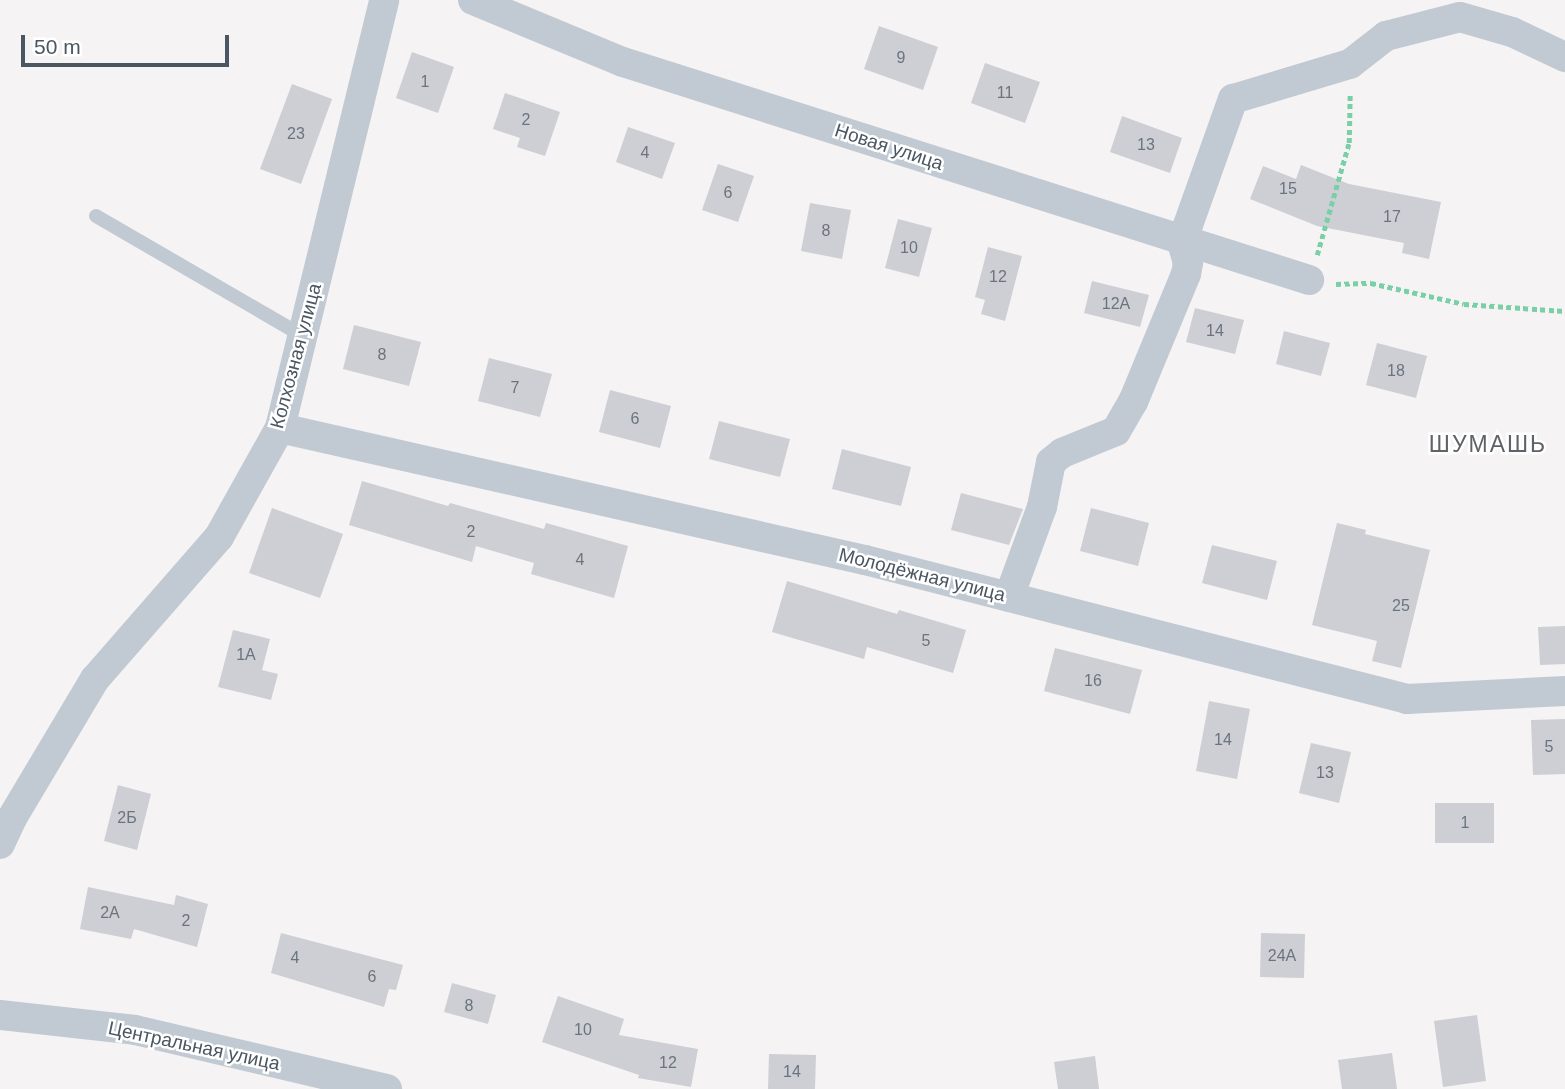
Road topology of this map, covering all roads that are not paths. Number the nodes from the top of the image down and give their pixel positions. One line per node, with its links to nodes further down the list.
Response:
1 (384, 0): 7 (street, Колхозная улица)
2 (473, 0): 5 (street, Новая улица)
3 (1565, 57): 5 (street)
4 (96, 216): 7 (lane)
5 (1182, 242): 6 (street, Новая улица); 9 (street)
6 (1309, 281)
7 (303, 336): 8 (street, Колхозная улица)
8 (280, 428): 9 (street, Молодёжная улица); 11 (street, Колхозная улица)
9 (1009, 597): 10 (street, Молодёжная улица)
10 (1565, 691)
11 (0, 844)
12 (0, 1015): 13 (street, Центральная улица)
13 (387, 1089)

